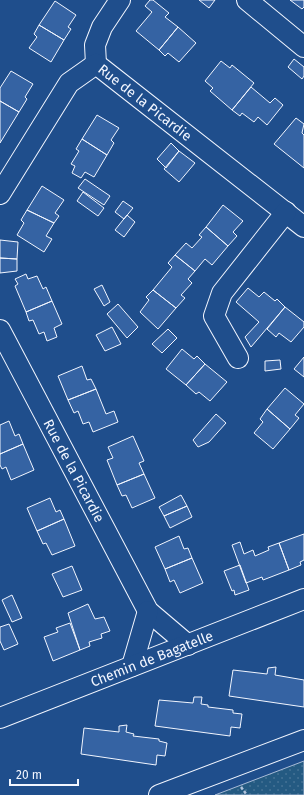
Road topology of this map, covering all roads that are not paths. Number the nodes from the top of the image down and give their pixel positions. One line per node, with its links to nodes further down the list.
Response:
1 (120, 0): 4 (street)
2 (246, 0): 3 (street)
3 (304, 47)
4 (96, 64): 5 (street, Rue de la Picardie); 6 (street, Rue de la Picardie)
5 (0, 192)
6 (286, 212): 7 (street, Rue de la Picardie); 9 (street)
7 (304, 227)
8 (0, 330): 11 (street, Rue de la Picardie)
9 (238, 358)
10 (304, 600): 12 (street, Chemin de Bagatelle)
11 (148, 611): 12 (street, Rue de la Picardie); 13 (street)
12 (188, 645): 13 (street, Chemin de Bagatelle)
13 (132, 666): 14 (street, Chemin de Bagatelle)
14 (0, 718)
15 (304, 740): 16 (street)
16 (160, 795)

